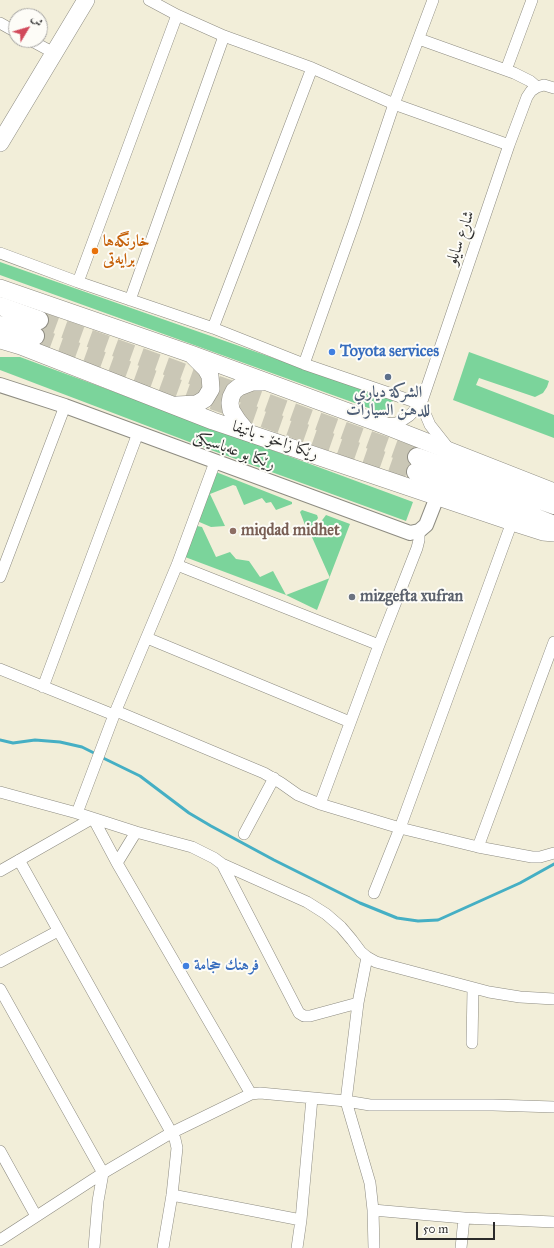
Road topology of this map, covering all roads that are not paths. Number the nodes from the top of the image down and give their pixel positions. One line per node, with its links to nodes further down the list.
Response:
1 (86, 0): 9 (main road)
2 (149, 0): 5 (street)
3 (433, 0): 7 (street)
4 (532, 0): 11 (street)
5 (177, 14): 6 (street); 19 (street)
6 (224, 36): 10 (street); 21 (street)
7 (419, 39): 11 (street); 14 (street)
8 (45, 48): 9 (street)
9 (54, 53): 15 (main road)
10 (312, 68): 14 (street); 24 (street)
11 (506, 70): 12 (street)
12 (537, 87): 13 (street); 17 (street, شارع سايلو)
13 (554, 88)
14 (394, 104): 17 (street); 27 (street)
15 (5, 122): 16 (main road)
16 (0, 144)
17 (509, 145): 30 (street, شارع سايلو)
18 (0, 253): 19 (street)
19 (78, 282): 21 (street)
20 (0, 288): 26 (main road)
21 (130, 300): 24 (street)
22 (0, 306): 23 (highway)
23 (0, 325)
24 (213, 328): 27 (street)
25 (0, 340): 31 (main road, رێکا زاخۆ - باتیفا)
26 (191, 354): 28 (main road); 31 (main road)
27 (304, 364): 30 (street)
28 (265, 382): 33 (main road); 34 (main road)
29 (0, 385): 32 (street, رێكا بو عه‌باسيكێ)
30 (421, 404): 33 (street, شارع سايلو); 36 (street)
31 (173, 405): 34 (main road, رێکا زاخۆ - باتیفا)
32 (65, 406): 35 (street, رێكا بو عه‌باسيكێ); 46 (street)
33 (381, 424): 36 (main road)
34 (247, 432): 39 (main road, رێکا زاخۆ - باتیفا)
35 (138, 433): 37 (street, رێكا بو عه‌باسيكێ); 51 (street)
36 (451, 451): 38 (main road)
37 (215, 462): 43 (street, رێكا بو عه‌باسيكێ); 45 (street)
38 (554, 492)
39 (437, 497): 41 (main road, رێکا زاخۆ - باتیفا); 43 (street)
40 (554, 505): 42 (highway)
41 (512, 522): 44 (main road, رێکا زاخۆ - باتیفا); 59 (street)
42 (554, 525)
43 (419, 531): 49 (street)
44 (554, 533)
45 (177, 565): 47 (street); 49 (street)
46 (0, 577)
47 (147, 638): 52 (street); 53 (street)
48 (554, 642): 62 (street)
49 (379, 645): 53 (street)
50 (0, 669): 51 (street)
51 (44, 686): 52 (street)
52 (115, 713): 54 (street); 57 (street)
53 (350, 722): 56 (street)
54 (274, 778): 56 (street); 61 (street)
55 (0, 792): 57 (street)
56 (320, 804): 59 (street)
57 (77, 812): 58 (street)
58 (93, 818): 60 (street); 64 (street); 65 (street)
59 (400, 828): 62 (street); 68 (street)
60 (136, 832): 65 (street); 66 (street)
61 (244, 834)
62 (478, 847): 63 (street)
63 (554, 852)
64 (19, 860): 67 (street); 69 (street)
65 (117, 863): 77 (street)
66 (222, 864): 70 (street); 75 (street)
67 (0, 871)
68 (374, 893)
69 (58, 931): 71 (street); 81 (street)
70 (367, 957): 72 (street); 75 (street)
71 (0, 962)
72 (473, 988): 74 (street); 76 (street)
73 (0, 989): 83 (street)
74 (554, 999)
75 (358, 1003): 79 (street)
76 (472, 1043)
77 (251, 1094): 78 (street); 81 (street)
78 (312, 1098): 79 (street); 88 (street)
79 (346, 1101): 80 (street); 85 (street)
80 (554, 1107)
81 (172, 1133): 83 (street); 84 (street)
82 (0, 1152): 86 (street)
83 (103, 1174): 86 (street); 91 (street)
84 (172, 1195): 88 (street); 92 (street)
85 (373, 1210): 87 (street); 94 (street)
86 (36, 1216): 90 (street)
87 (464, 1218): 89 (street); 95 (street)
88 (301, 1220): 93 (street)
89 (554, 1222)
90 (0, 1240)
91 (94, 1248)
92 (163, 1248)
93 (297, 1248)
94 (374, 1248)
95 (461, 1248)

